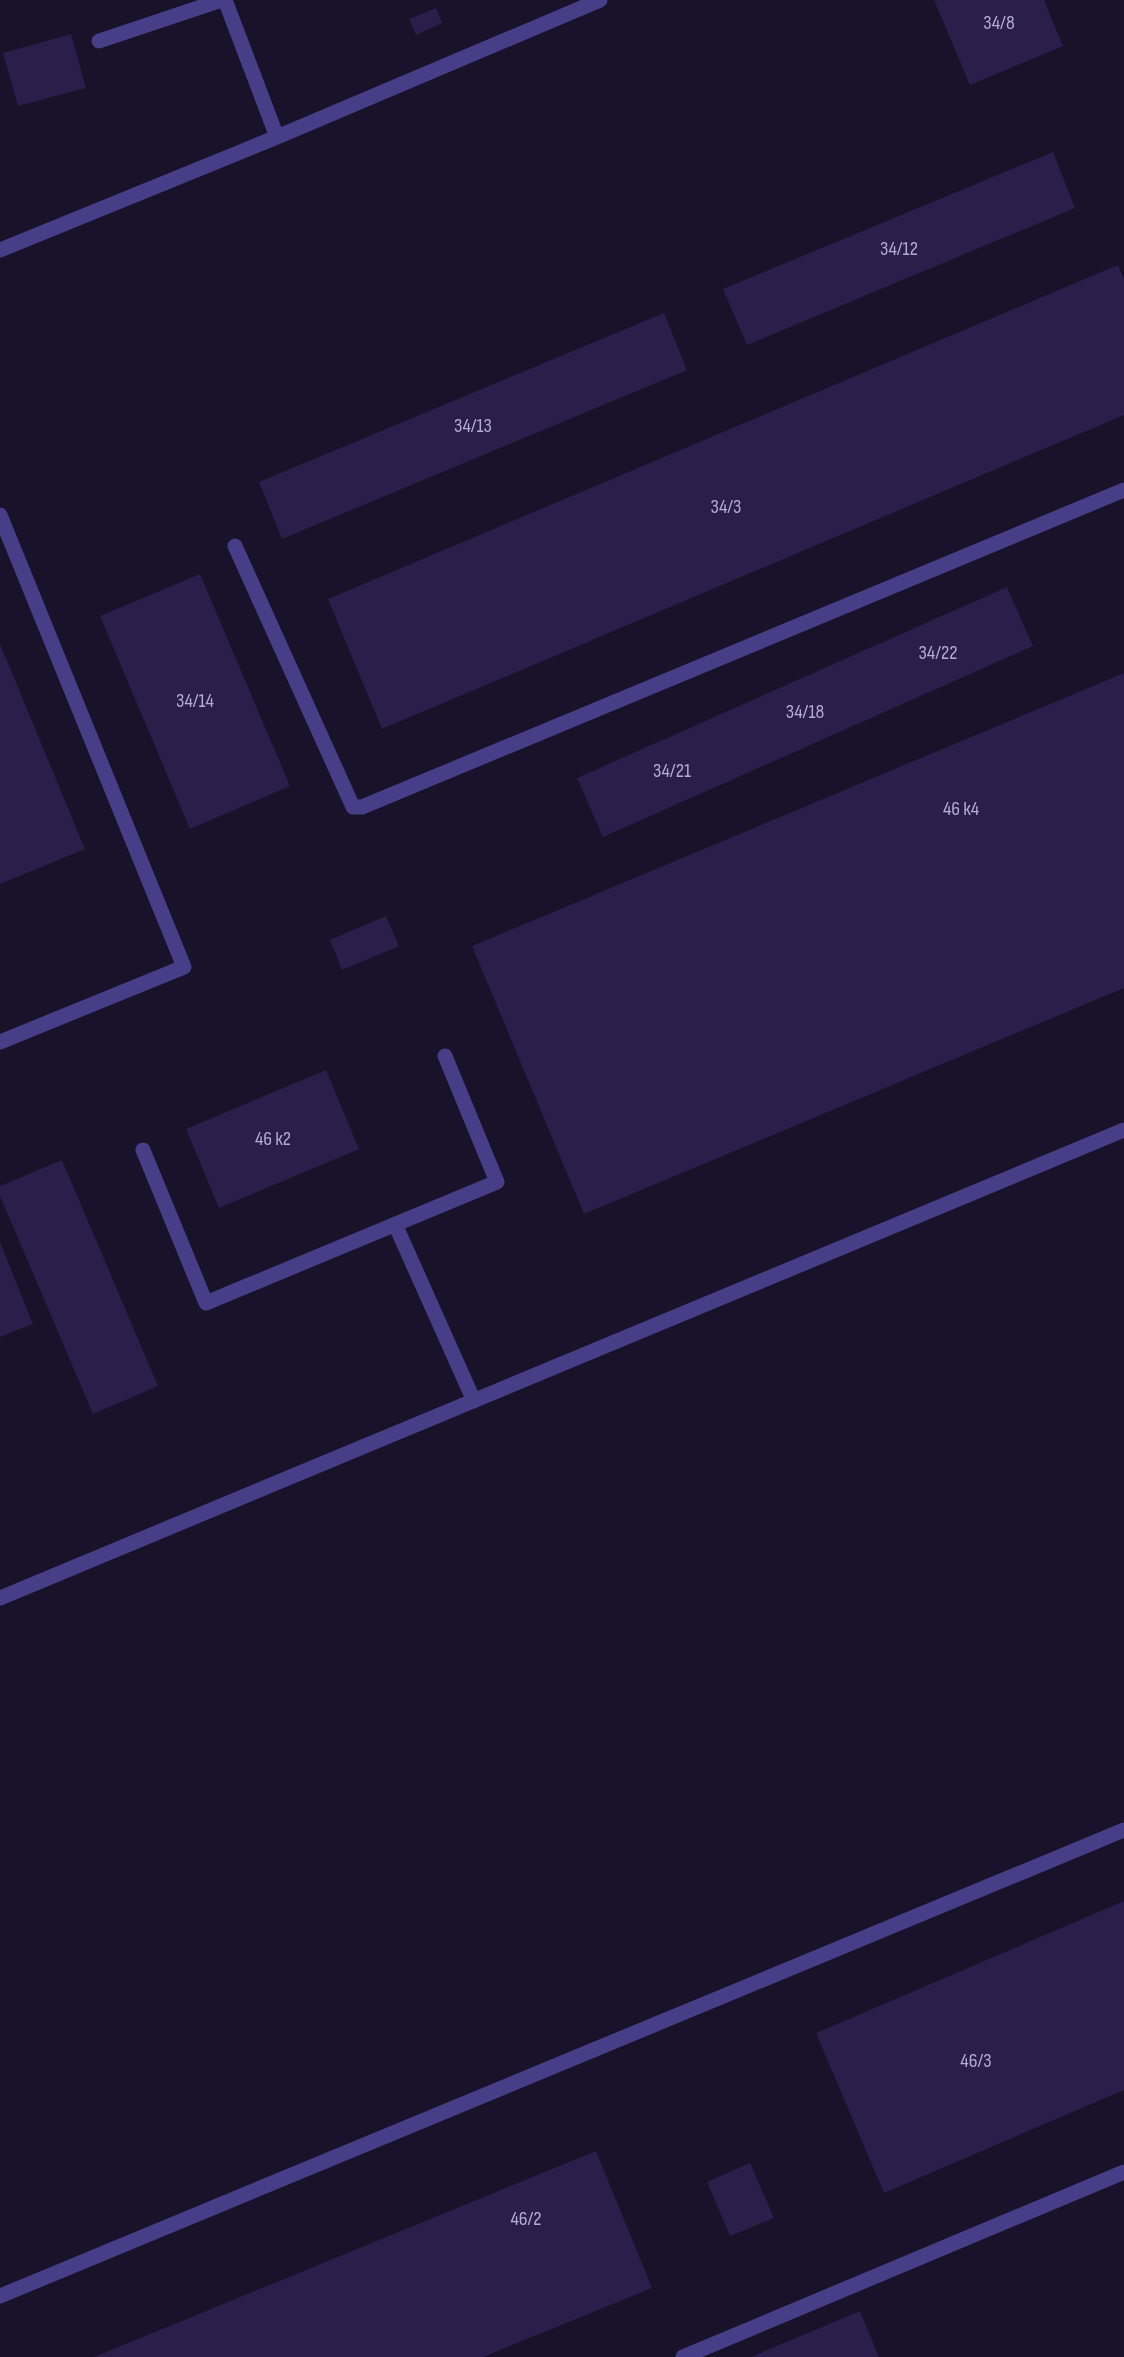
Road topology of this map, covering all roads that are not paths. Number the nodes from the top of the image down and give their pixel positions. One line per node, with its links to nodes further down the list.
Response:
1 (224, 0): 3 (lane); 4 (lane)
2 (600, 0): 4 (lane)
3 (99, 41)
4 (277, 137): 5 (lane)
5 (0, 250)
6 (1124, 490): 8 (lane)
7 (0, 515): 9 (lane)
8 (236, 546)
9 (0, 1042)
10 (445, 1056): 13 (lane)
11 (1124, 1130): 14 (lane)
12 (143, 1150): 13 (lane)
13 (395, 1224): 14 (lane)
14 (474, 1401): 15 (lane)
15 (0, 1598)
16 (1124, 1830): 18 (lane)
17 (1124, 2172): 19 (lane)
18 (0, 2296)
19 (683, 2357)

